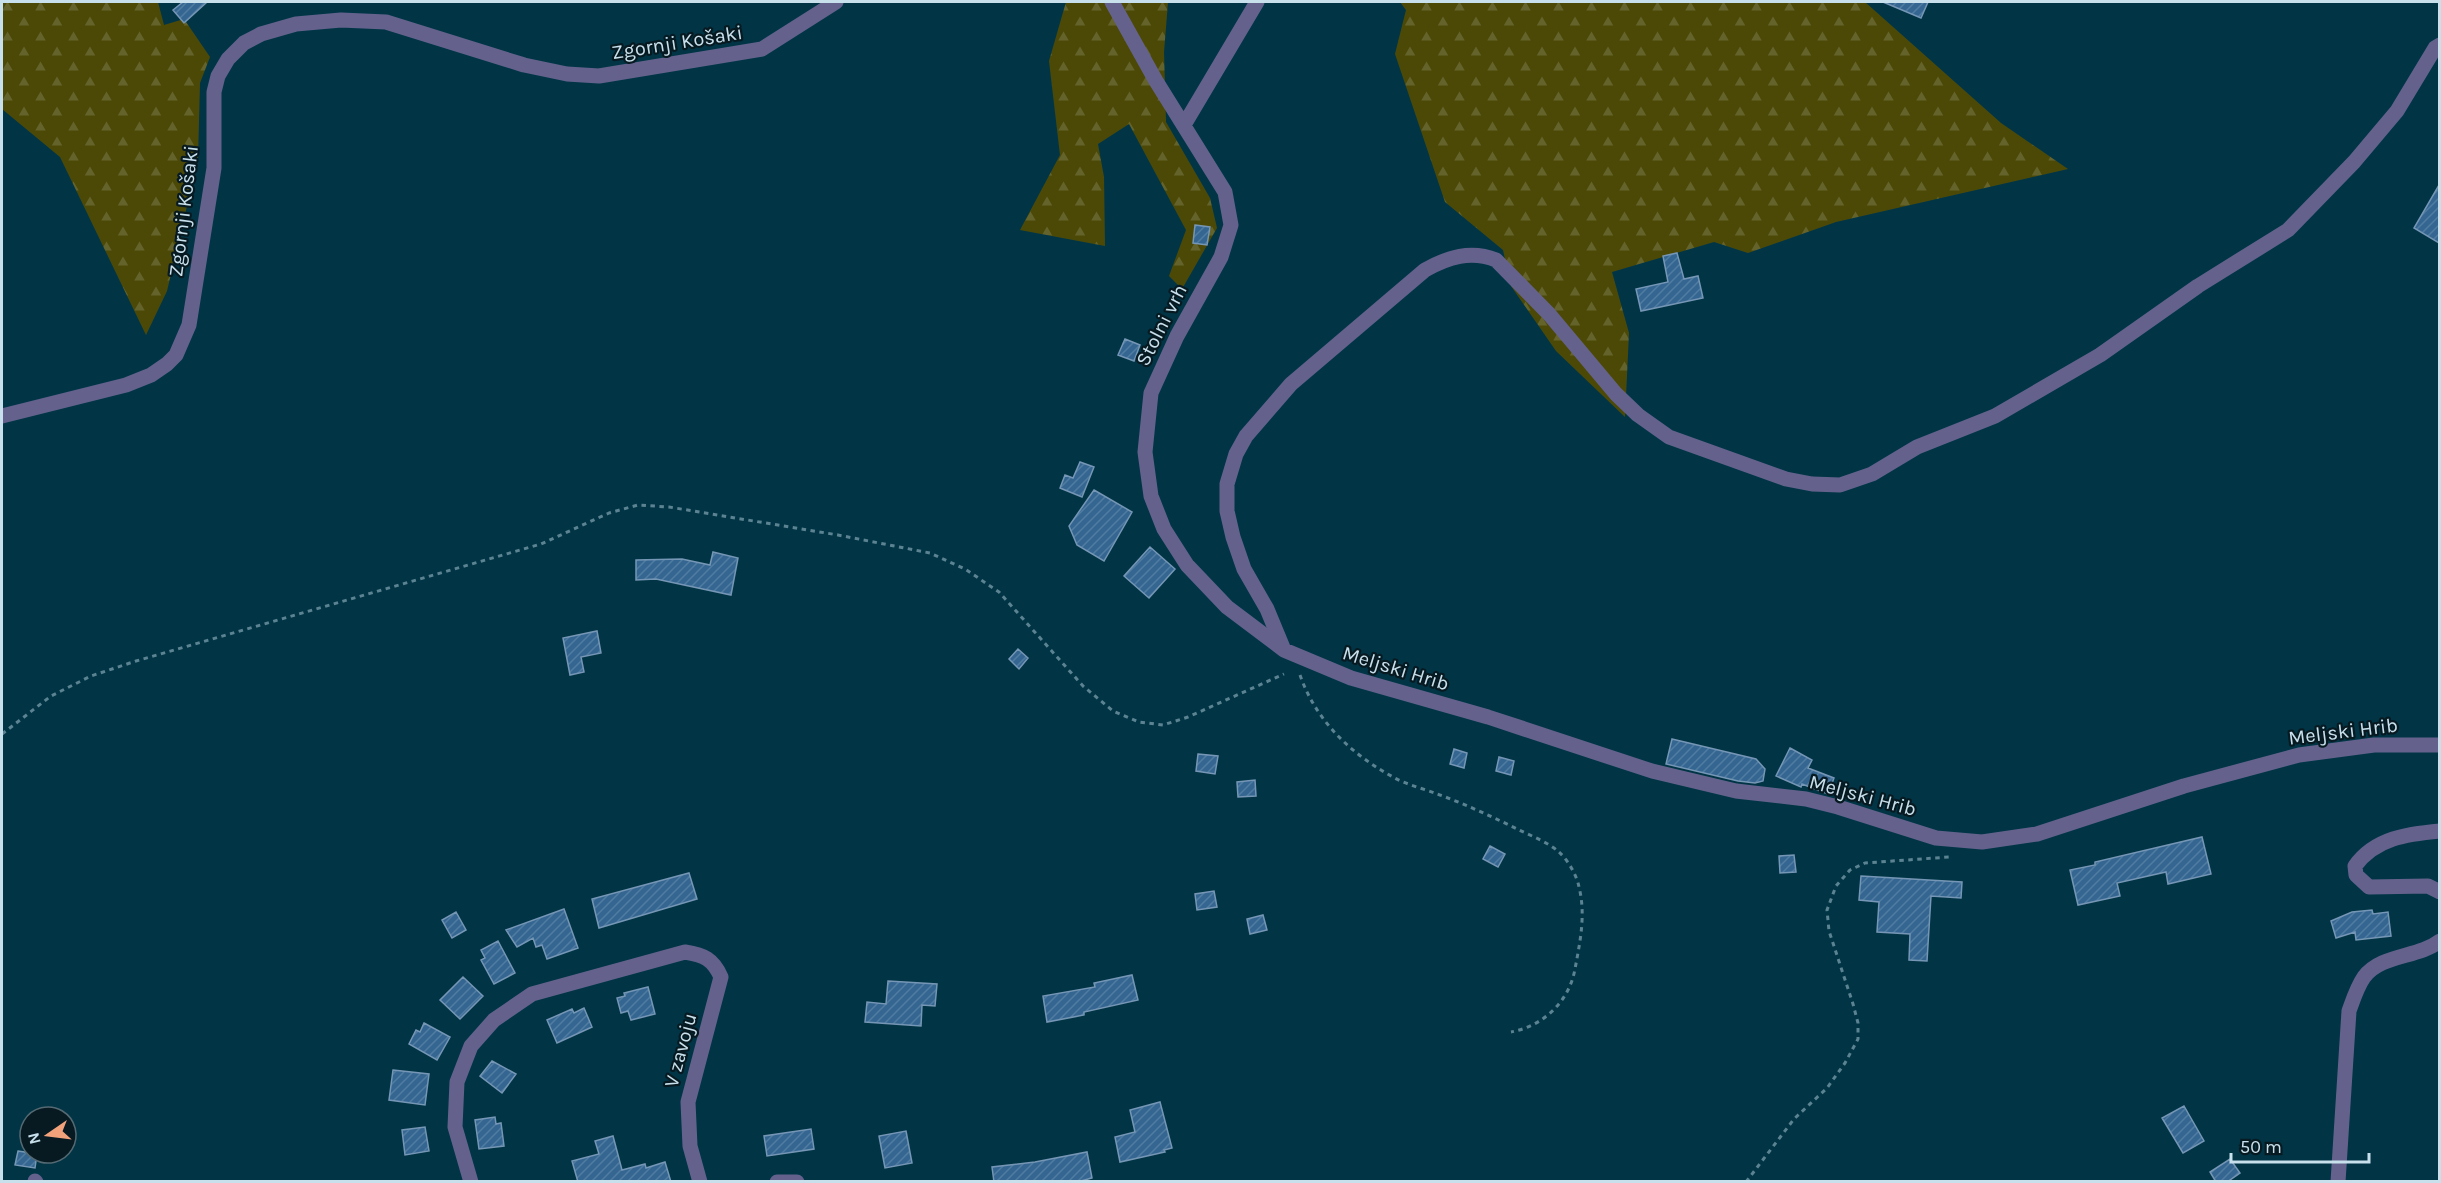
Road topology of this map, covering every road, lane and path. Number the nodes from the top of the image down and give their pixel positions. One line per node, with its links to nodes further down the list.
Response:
1 (836, 2): 6 (street, Zgornji Košaki)
2 (1112, 2): 5 (street, Stolni vrh)
3 (1257, 2): 5 (street)
4 (2439, 45): 7 (street)
5 (1184, 125): 7 (street, Stolni vrh)
6 (2, 416)
7 (1284, 650): 11 (street, Meljski Hrib)
8 (1297, 668): 16 (path)
9 (1284, 674): 10 (path)
10 (2, 734)
11 (2439, 745)
12 (2439, 831): 14 (street)
13 (1953, 856): 21 (path)
14 (2439, 892)
15 (2439, 941): 22 (street)
16 (1511, 1032)
17 (471, 1182): 18 (street, V zavoju)
18 (700, 1182)
19 (777, 1182): 20 (street)
20 (796, 1182)
21 (1746, 1182)
22 (2338, 1182)

